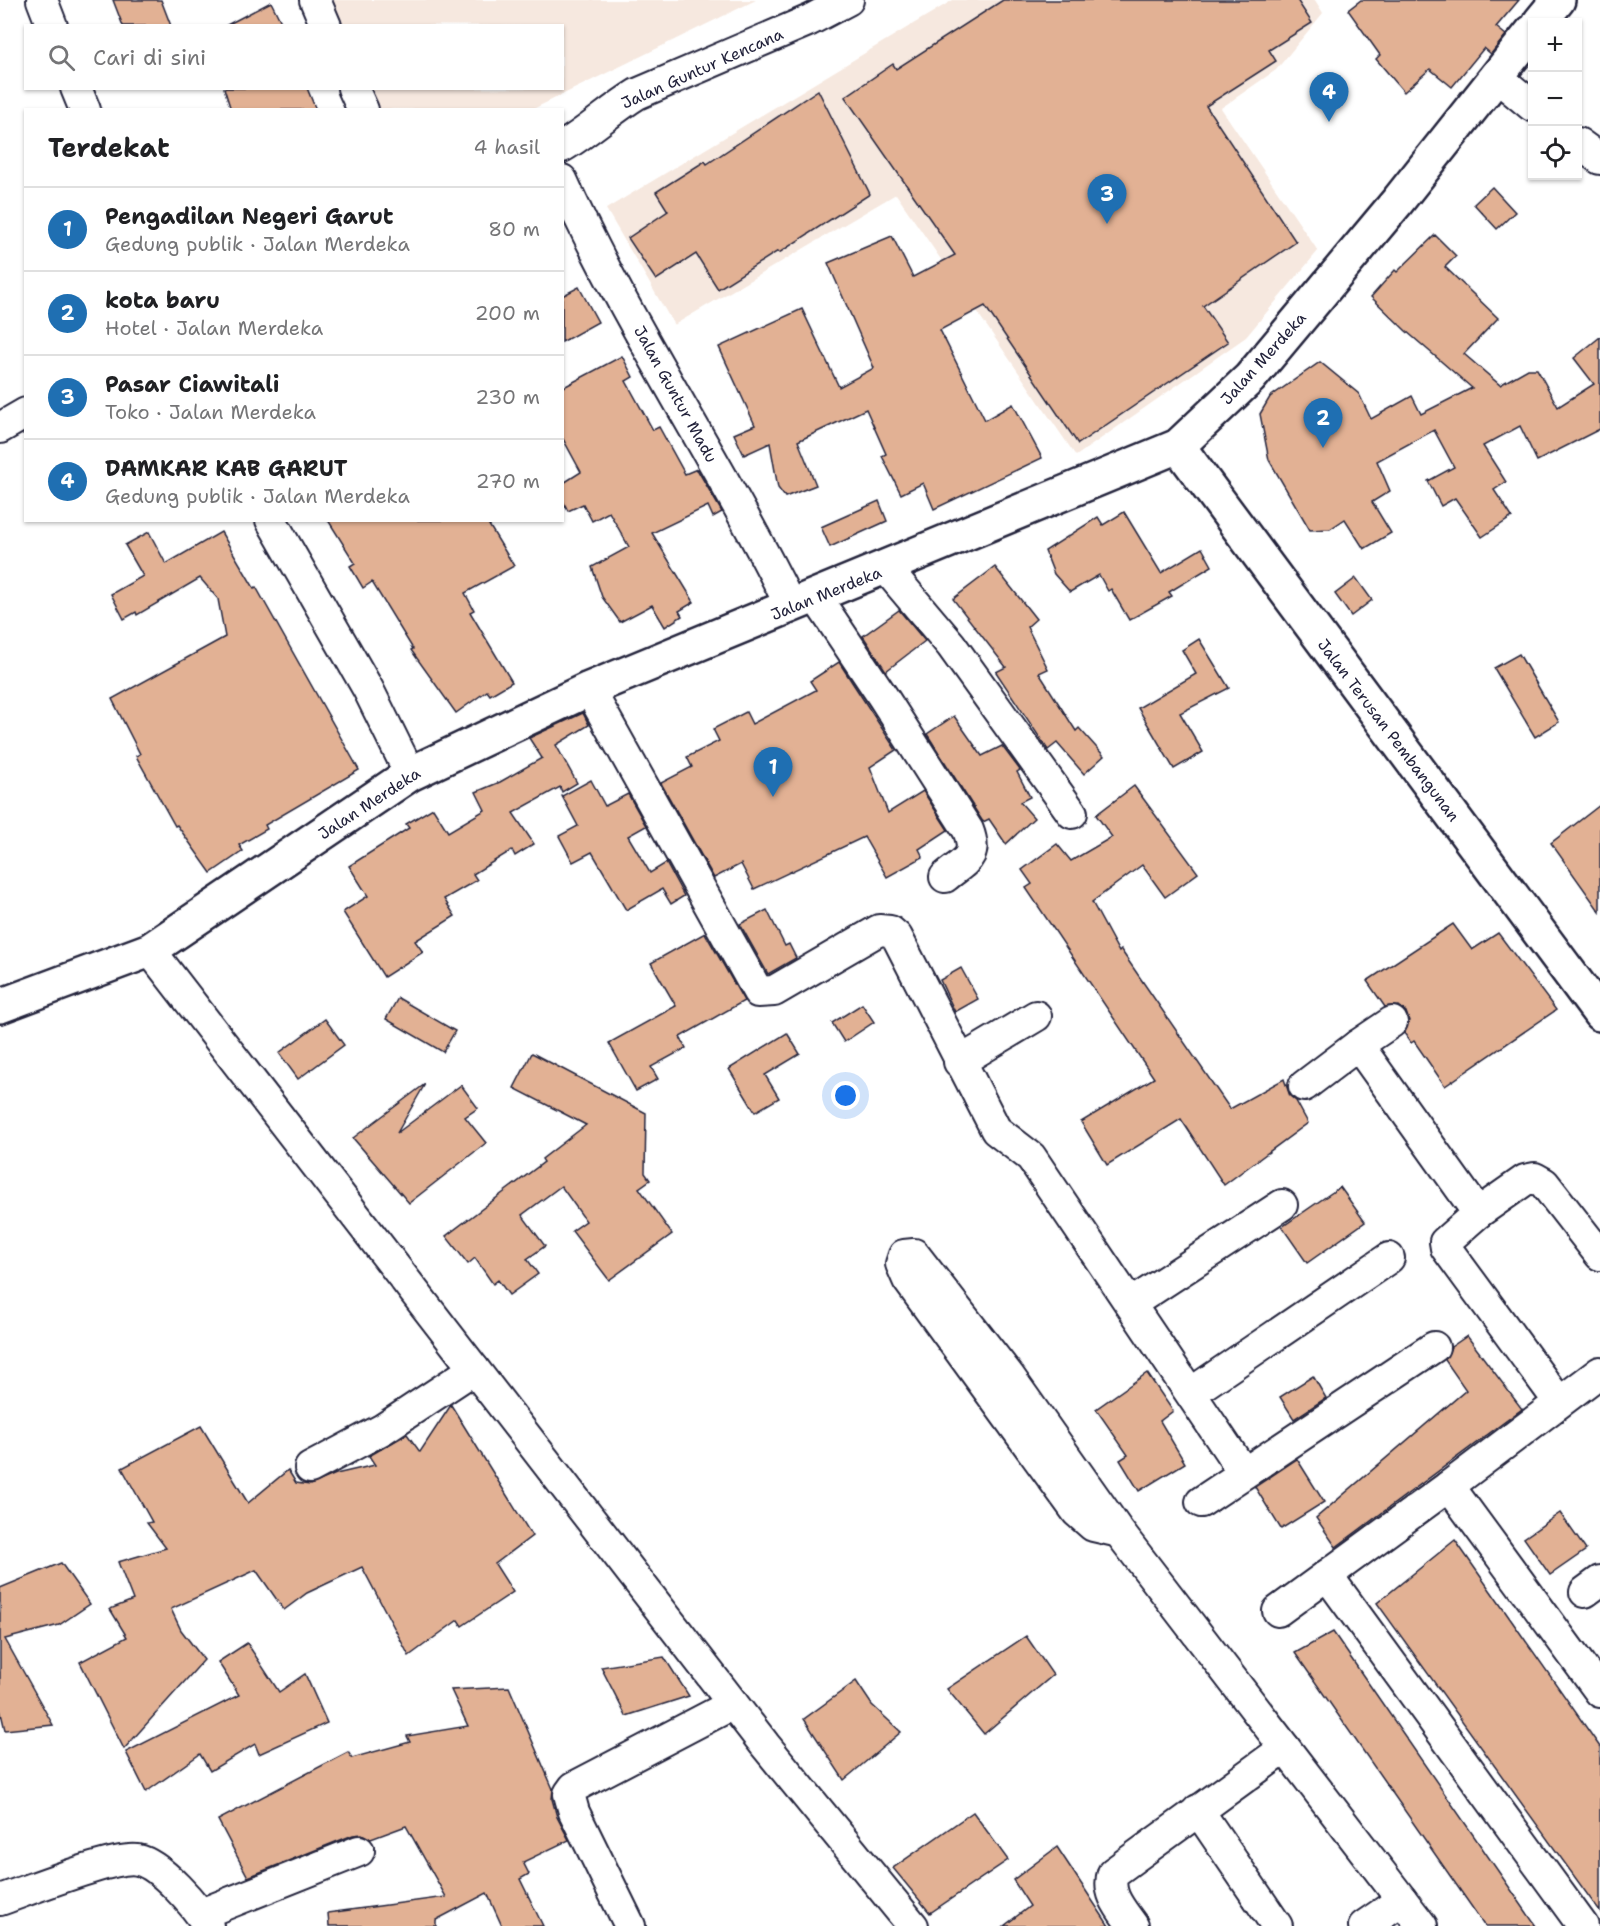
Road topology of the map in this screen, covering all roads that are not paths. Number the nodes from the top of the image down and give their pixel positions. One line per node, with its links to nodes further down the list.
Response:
1 (42, 0): 6 (street)
2 (315, 0): 7 (street)
3 (848, 0): 15 (street, Jalan Guntur Kencana)
4 (1558, 0): 5 (street)
5 (1543, 18)
6 (51, 24)
7 (325, 24)
8 (1528, 38): 9 (street, Jalan Merdeka)
9 (1497, 77): 12 (street); 21 (street, Jalan Merdeka)
10 (77, 90): 13 (street)
11 (354, 90): 14 (street)
12 (1528, 102)
13 (84, 108)
14 (362, 108)
15 (564, 146)
16 (1582, 146): 17 (street)
17 (1600, 159)
18 (564, 184): 24 (street, Jalan Guntur Madu)
19 (24, 414): 20 (street)
20 (0, 428)
21 (1178, 446): 23 (street, Jalan Merdeka); 31 (street, Jalan Terusan Pembangunan)
22 (272, 522): 26 (street)
23 (886, 568): 24 (street, Jalan Merdeka); 27 (street)
24 (803, 602): 25 (street, Jalan Merdeka); 28 (street, Jalan Guntur Madu)
25 (589, 689): 26 (street, Jalan Merdeka); 35 (street)
26 (410, 774): 29 (street, Jalan Merdeka)
27 (1072, 813)
28 (945, 877)
29 (150, 950): 30 (street, Jalan Merdeka); 43 (street)
30 (0, 1006)
31 (1600, 1014)
32 (1036, 1016): 35 (street)
33 (1392, 1022): 34 (street)
34 (1358, 1045): 36 (street); 38 (street)
35 (959, 1062): 41 (street)
36 (1304, 1086)
37 (1282, 1205): 41 (street)
38 (1478, 1213): 39 (street); 47 (street)
39 (1600, 1255)
40 (1389, 1258): 46 (street)
41 (1132, 1303): 46 (street)
42 (1434, 1347): 49 (street)
43 (474, 1369): 48 (street); 55 (street)
44 (1600, 1372): 47 (street)
45 (998, 1384): 56 (street)
46 (1191, 1393): 49 (street)
47 (1559, 1402): 50 (street)
48 (310, 1468)
49 (1244, 1473): 51 (street)
50 (1449, 1486): 52 (street); 54 (street)
51 (1201, 1502)
52 (1327, 1575): 53 (street); 68 (street)
53 (1278, 1611)
54 (1600, 1692)
55 (733, 1704): 62 (street); 63 (street)
56 (1285, 1748): 57 (street); 60 (street)
57 (1198, 1810): 64 (street); 65 (street)
58 (359, 1851): 61 (street)
59 (0, 1900): 61 (street)
60 (1402, 1900): 66 (street); 67 (street)
61 (205, 1920)
62 (630, 1926)
63 (913, 1926)
64 (1133, 1926)
65 (1277, 1926)
66 (1364, 1926)
67 (1422, 1926)
68 (1583, 1926)

